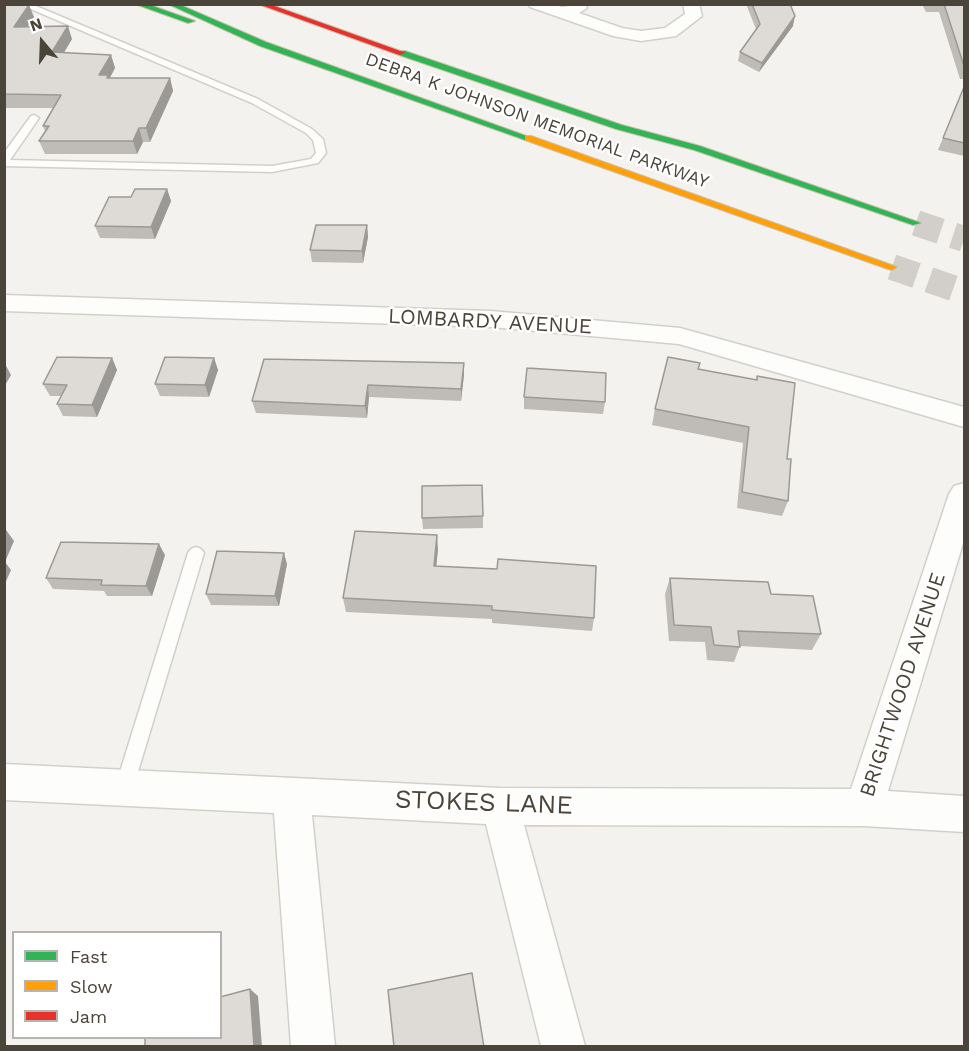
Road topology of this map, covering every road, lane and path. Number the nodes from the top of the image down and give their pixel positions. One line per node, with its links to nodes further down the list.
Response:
1 (23, 4): 13 (lane)
2 (138, 4): 9 (highway)
3 (171, 4): 9 (highway, DEBRA K JOHNSON MEMORIAL PARKWAY)
4 (261, 4): 12 (highway, DEBRA K JOHNSON MEMORIAL PARKWAY)
5 (536, 4): 8 (street)
6 (597, 4): 8 (street)
7 (691, 4): 8 (street)
8 (561, 12)
9 (263, 44): 15 (highway, DEBRA K JOHNSON MEMORIAL PARKWAY)
10 (503, 73): 12 (highway)
11 (34, 118): 13 (lane)
12 (697, 148): 14 (highway, DEBRA K JOHNSON MEMORIAL PARKWAY)
13 (4, 162)
14 (916, 223)
15 (892, 267)
16 (4, 303): 17 (street, LOMBARDY AVENUE)
17 (964, 417)
18 (964, 494): 24 (street, BRIGHTWOOD AVENUE)
19 (196, 553): 21 (lane)
20 (4, 782): 21 (street, STOKES LANE)
21 (124, 788): 22 (street, STOKES LANE)
22 (291, 796): 23 (street, STOKES LANE); 26 (street)
23 (500, 806): 24 (street, STOKES LANE); 27 (street)
24 (864, 808): 25 (street, STOKES LANE)
25 (964, 814)
26 (313, 1047)
27 (563, 1047)

